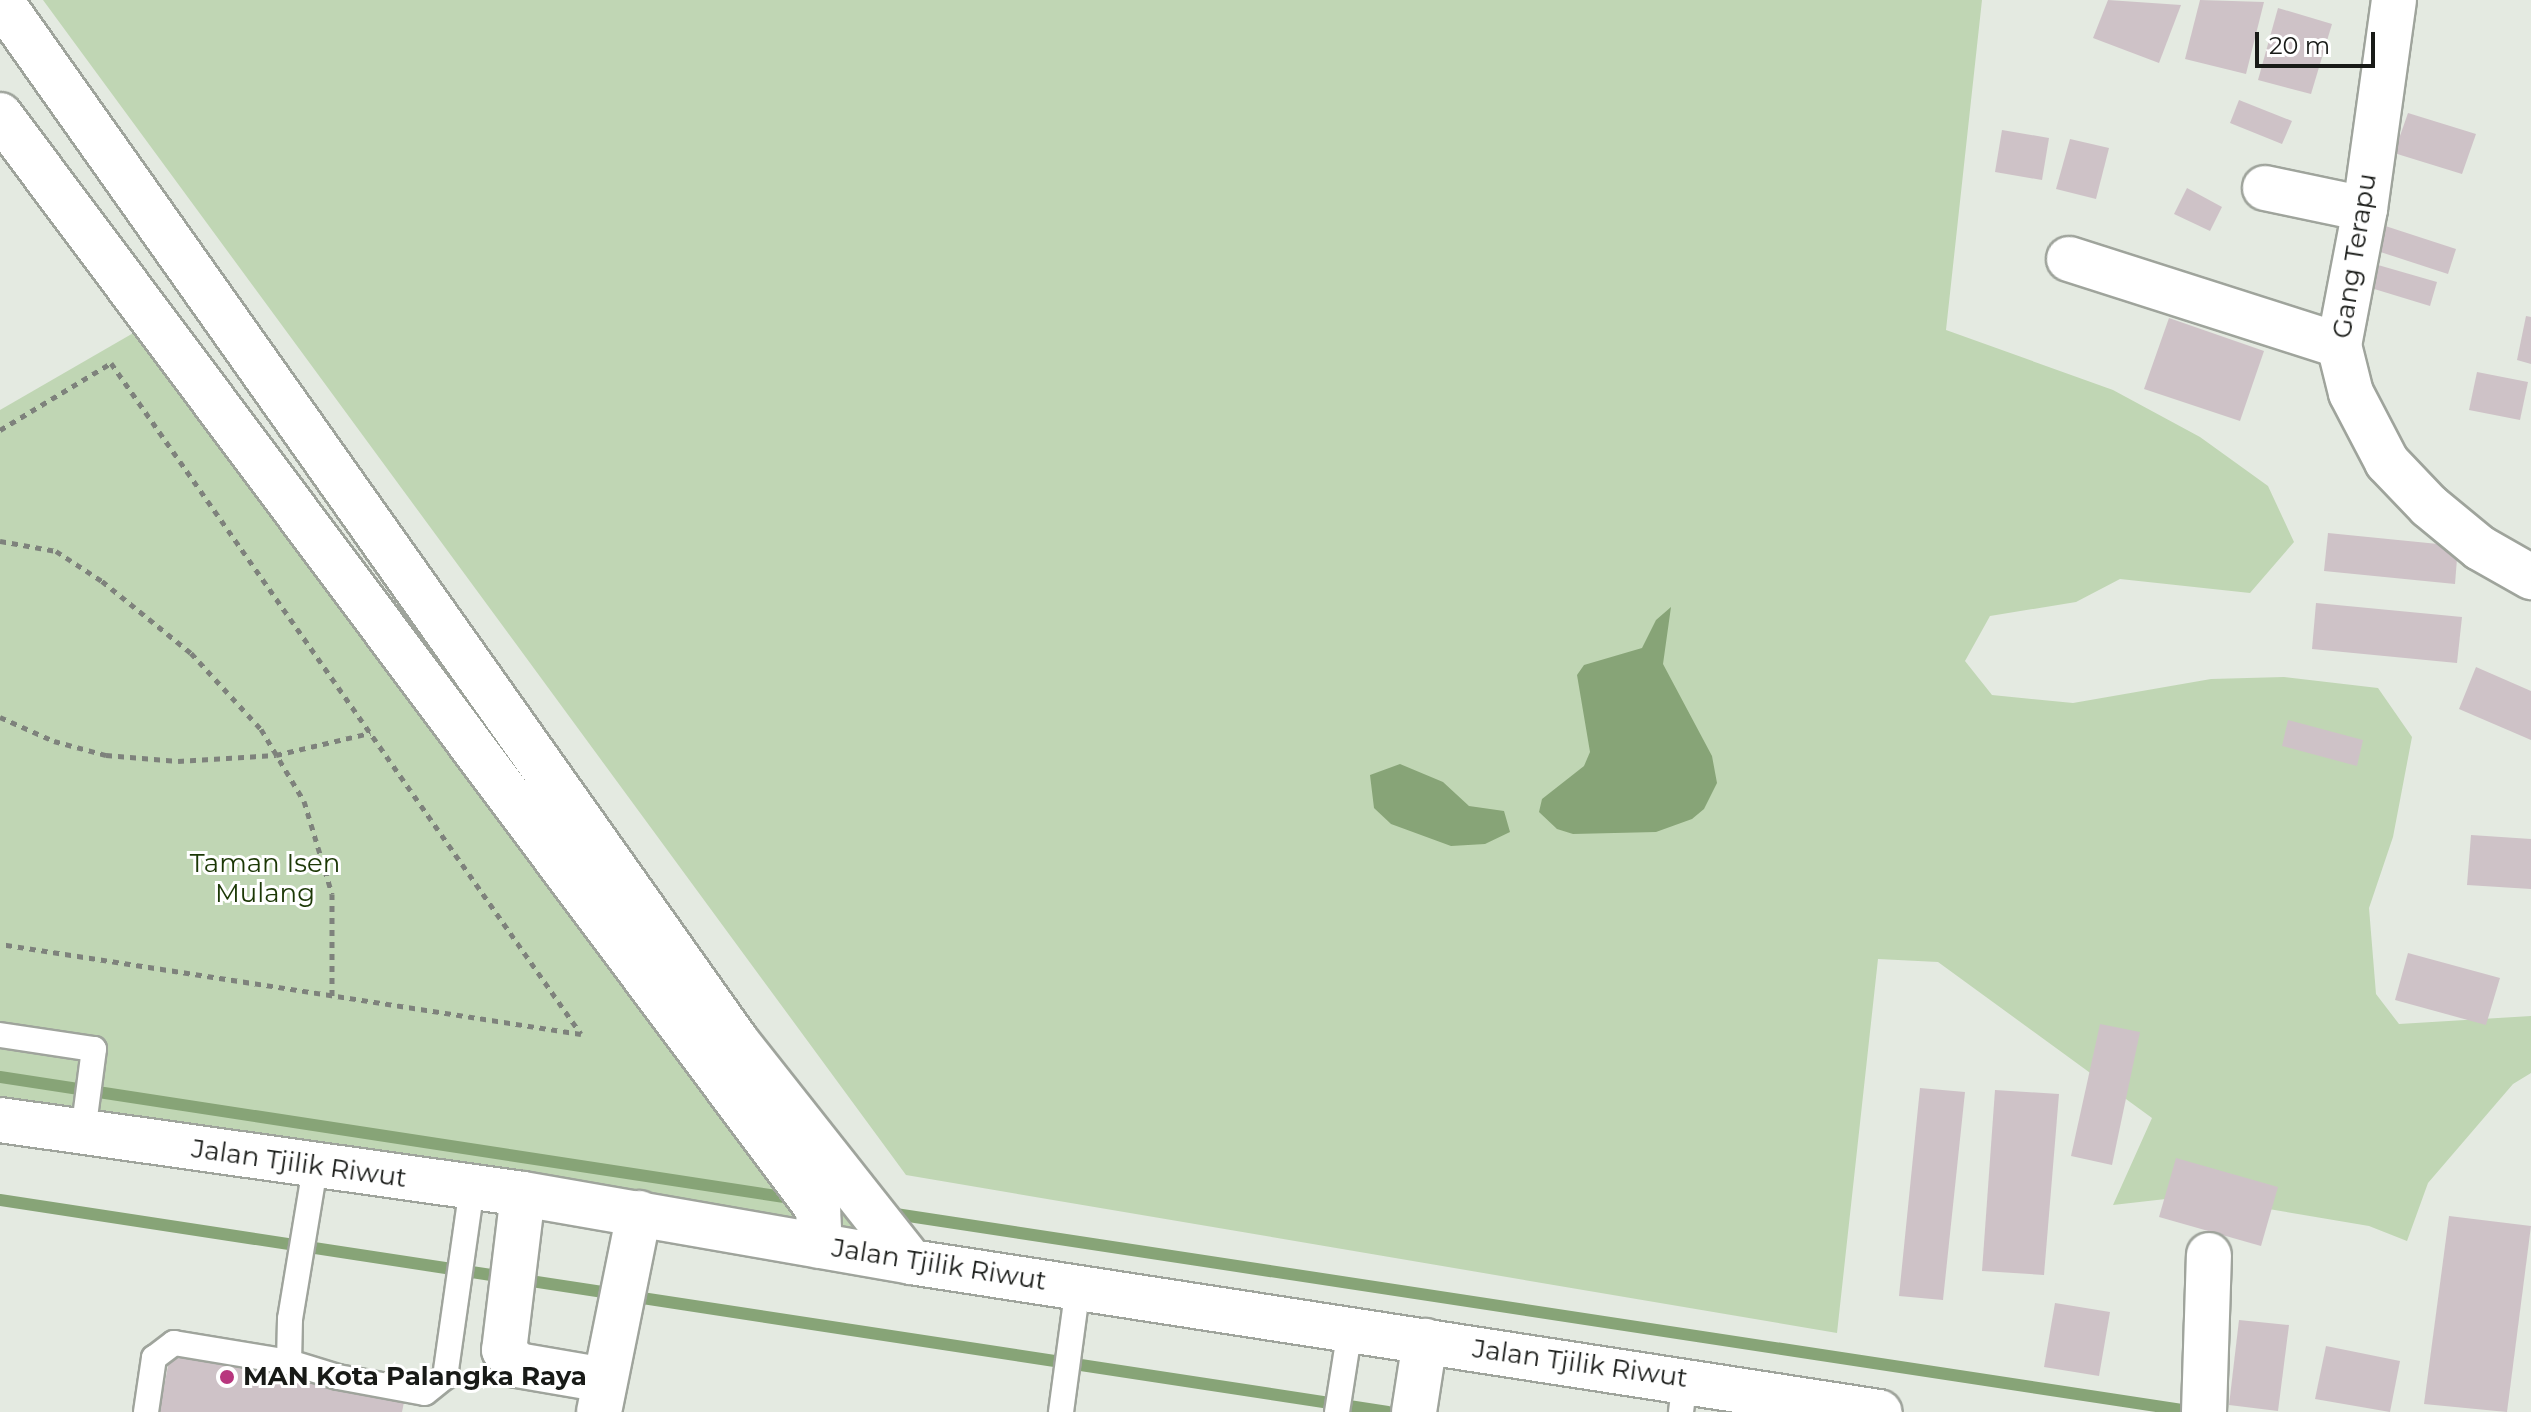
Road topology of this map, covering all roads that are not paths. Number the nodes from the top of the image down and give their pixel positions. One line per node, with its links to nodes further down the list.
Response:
1 (0, 0): 18 (main road)
2 (2394, 0): 5 (main road, Gang Terapu)
3 (0, 115): 16 (main road)
4 (2265, 188): 5 (main road)
5 (2365, 209): 7 (main road, Gang Terapu)
6 (2069, 259): 7 (main road)
7 (2339, 345): 8 (main road, Gang Terapu)
8 (2531, 577)
9 (0, 1035): 11 (lane)
10 (0, 1120): 11 (main road, Jalan Tjilik Riwut)
11 (83, 1133): 12 (main road, Jalan Tjilik Riwut)
12 (315, 1168): 13 (main road, Jalan Tjilik Riwut); 22 (lane)
13 (472, 1188): 14 (main road, Jalan Tjilik Riwut); 22 (lane)
14 (523, 1194): 15 (main road, Jalan Tjilik Riwut); 24 (main road)
15 (639, 1213): 16 (main road, Jalan Tjilik Riwut); 24 (main road)
16 (820, 1246): 18 (main road, Jalan Tjilik Riwut)
17 (2209, 1255): 30 (main road)
18 (911, 1262): 19 (main road, Jalan Tjilik Riwut)
19 (1078, 1287): 20 (main road, Jalan Tjilik Riwut); 26 (lane)
20 (1350, 1329): 21 (main road, Jalan Tjilik Riwut); 27 (lane)
21 (1425, 1341): 23 (main road, Jalan Tjilik Riwut); 28 (main road)
22 (289, 1362): 25 (lane)
23 (1683, 1395): 29 (main road, Jalan Tjilik Riwut)
24 (602, 1396)
25 (146, 1412)
26 (1061, 1412)
27 (1337, 1412)
28 (1414, 1412)
29 (1879, 1412)
30 (2204, 1412)

